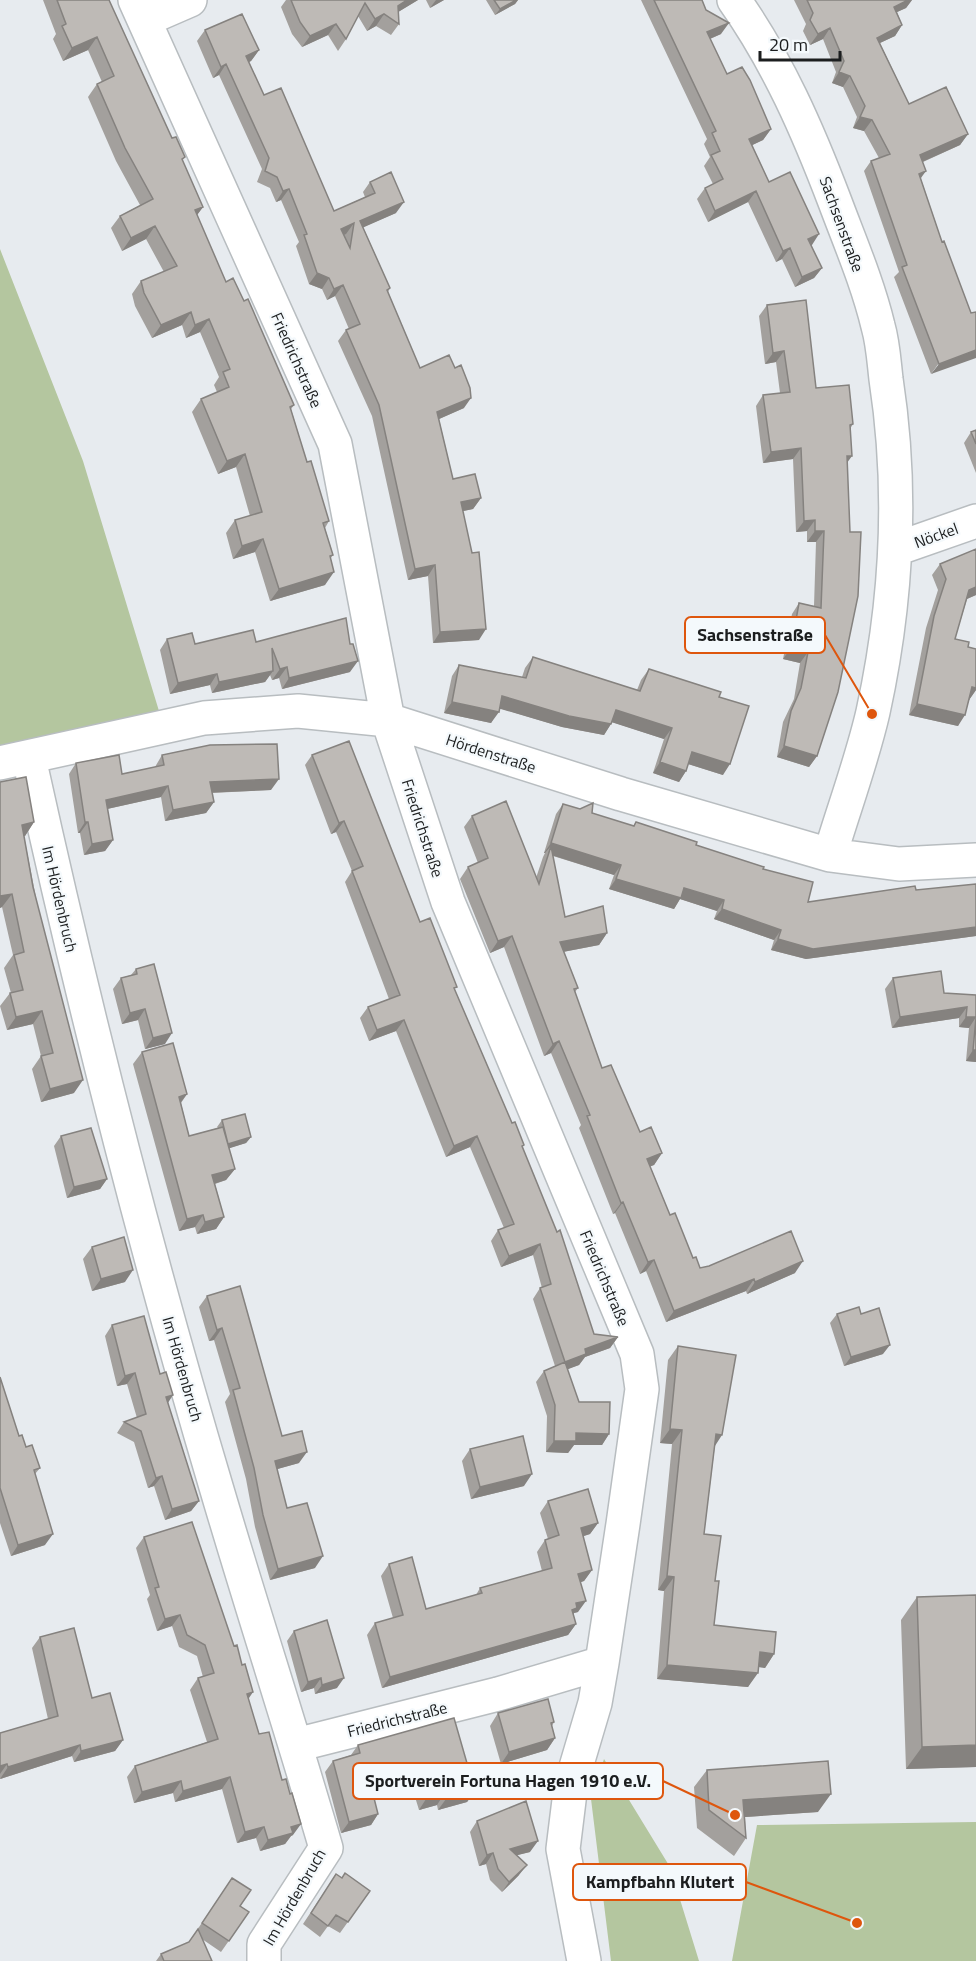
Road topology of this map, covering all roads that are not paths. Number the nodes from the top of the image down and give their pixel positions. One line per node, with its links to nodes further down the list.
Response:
1 (190, 0): 3 (street)
2 (734, 0): 5 (street, Sachsenstraße)
3 (139, 10): 6 (street, Friedrichstraße)
4 (976, 520): 5 (street, Nöckel)
5 (896, 549): 8 (street, Sachsenstraße)
6 (388, 720): 7 (street, Hördenstraße); 8 (street, Hördenstraße); 10 (street, Friedrichstraße)
7 (14, 760): 11 (street, Im Hördenbruch)
8 (830, 855): 9 (street, Hördenstraße)
9 (976, 860)
10 (602, 1663): 11 (street, Friedrichstraße); 13 (street, Friedrichstraße)
11 (296, 1745): 12 (street, Im Hördenbruch)
12 (264, 1961)
13 (584, 1961)

